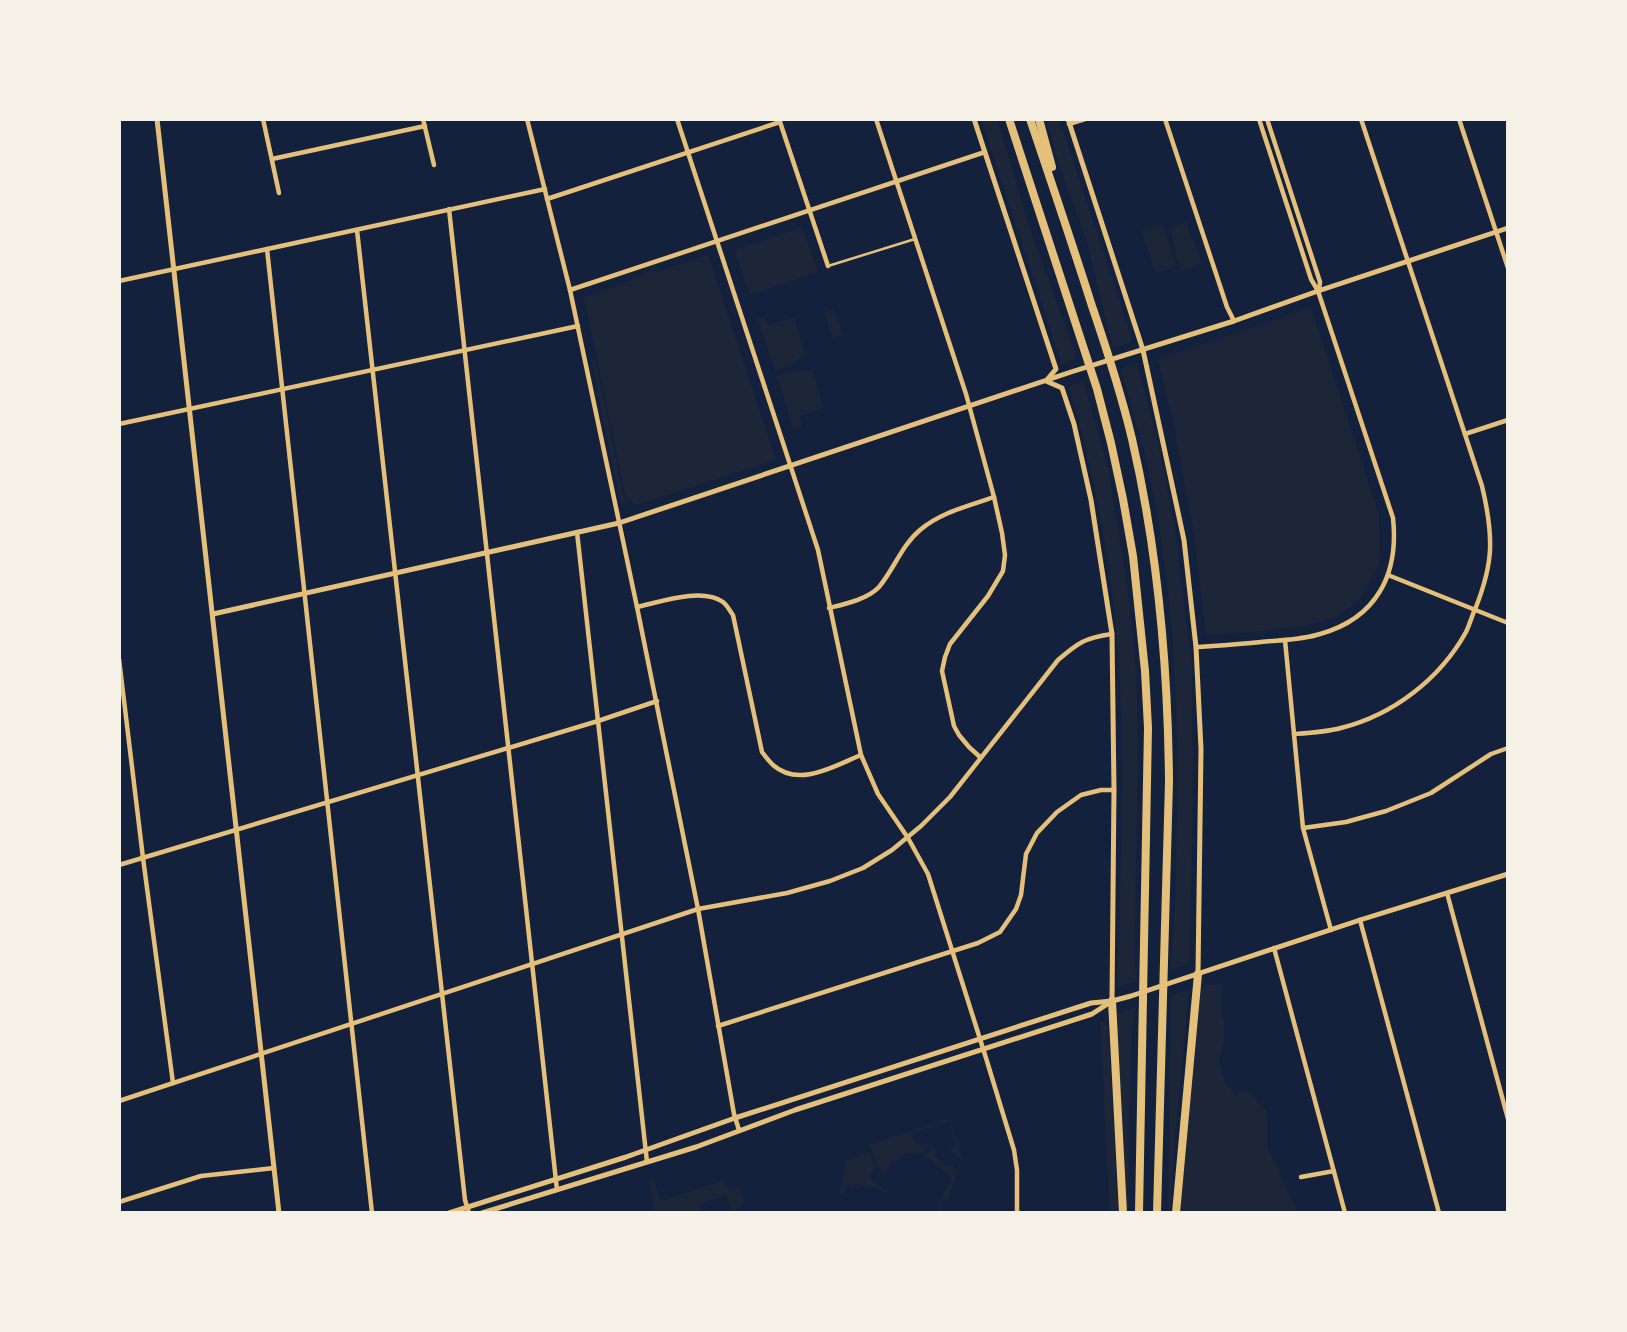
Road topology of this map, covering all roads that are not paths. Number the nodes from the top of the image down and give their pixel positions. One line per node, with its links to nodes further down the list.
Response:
1 (158, 119): 40 (street)
2 (263, 119): 22 (street)
3 (423, 119): 19 (street)
4 (527, 119): 25 (street)
5 (677, 119): 21 (street)
6 (876, 119): 24 (street)
7 (974, 119): 20 (street)
8 (1007, 119): 125 (highway)
9 (1030, 119): 30 (highway)
10 (1039, 119): 30 (highway)
11 (1085, 119): 18 (street)
12 (1165, 119): 44 (street)
13 (1259, 119): 43 (street)
14 (1267, 119): 43 (street)
15 (1361, 119): 37 (street)
16 (1459, 119): 33 (street)
17 (780, 121): 21 (street); 29 (street)
18 (1069, 122): 47 (street)
19 (425, 127): 22 (street); 23 (street)
20 (985, 152): 24 (street); 49 (street)
21 (688, 153): 27 (street); 35 (street)
22 (272, 159): 26 (street)
23 (434, 165)
24 (897, 182): 29 (street); 34 (street)
25 (545, 189): 27 (street); 28 (street)
26 (279, 193)
27 (547, 199): 42 (street)
28 (449, 209): 32 (street); 46 (street)
29 (809, 211): 35 (street); 38 (street)
30 (1067, 228): 126 (highway)
31 (1508, 228): 33 (street)
32 (358, 230): 36 (street); 48 (street)
33 (1496, 232): 37 (street); 39 (street)
34 (915, 239): 38 (lane); 51 (street)
35 (717, 242): 42 (street); 56 (street)
36 (267, 249): 40 (street); 50 (street)
37 (1408, 261): 43 (street); 55 (street)
38 (828, 266)
39 (1508, 268)
40 (175, 269): 41 (street); 52 (street)
41 (119, 281)
42 (570, 290): 45 (street)
43 (1318, 290): 44 (street); 62 (street)
44 (1234, 321): 47 (street)
45 (578, 326): 46 (street); 58 (street)
46 (465, 350): 48 (street); 60 (street)
47 (1143, 350): 49 (street); 71 (street)
48 (374, 369): 50 (street); 61 (street)
49 (1045, 381): 51 (street); 69 (street)
50 (282, 389): 52 (street); 63 (street)
51 (969, 406): 56 (street); 57 (street)
52 (191, 408): 54 (street); 67 (street)
53 (1508, 420): 55 (street)
54 (119, 424)
55 (1465, 435): 66 (street)
56 (791, 466): 58 (street); 65 (street)
57 (994, 497): 65 (street); 79 (street)
58 (619, 523): 59 (street); 64 (street)
59 (577, 532): 60 (street); 74 (street)
60 (486, 552): 61 (street); 76 (street)
61 (396, 573): 63 (street); 80 (street)
62 (1388, 575): 66 (street); 70 (street)
63 (305, 594): 67 (street); 82 (street)
64 (637, 607): 73 (street); 78 (street)
65 (830, 608): 78 (street)
66 (1475, 608): 68 (street); 75 (street)
67 (213, 614): 84 (street)
68 (1508, 623)
69 (1112, 634): 79 (street); 81 (street)
70 (1285, 640): 71 (street); 75 (street)
71 (1196, 647): 97 (street)
72 (119, 659): 86 (street)
73 (657, 701): 74 (street); 90 (street)
74 (598, 722): 76 (street); 93 (street)
75 (1293, 734): 83 (street)
76 (508, 748): 80 (street); 96 (street)
77 (1508, 748): 83 (street)
78 (861, 755): 85 (street)
79 (979, 757): 85 (street)
80 (418, 775): 82 (street); 98 (street)
81 (1114, 790): 95 (street); 99 (street)
82 (327, 803): 84 (street); 100 (street)
83 (1303, 828): 92 (street)
84 (237, 830): 86 (street); 104 (street)
85 (908, 838): 90 (street); 95 (street)
86 (143, 858): 87 (street); 105 (street)
87 (119, 865)
88 (1508, 874): 89 (street)
89 (1447, 893): 91 (street); 108 (street)
90 (698, 909): 93 (street); 101 (street)
91 (1360, 920): 92 (street); 129 (street)
92 (1331, 930): 94 (street)
93 (622, 934): 96 (street); 110 (street)
94 (1274, 948): 97 (street); 113 (street)
95 (952, 952): 101 (street); 102 (street)
96 (532, 963): 98 (street); 115 (street)
97 (1198, 974): 99 (street); 127 (highway)
98 (442, 993): 100 (street); 118 (street)
99 (1112, 1002): 102 (street); 103 (street); 124 (highway)
100 (352, 1023): 104 (street); 120 (street)
101 (718, 1026): 107 (street)
102 (979, 1040): 103 (street); 107 (street)
103 (983, 1050): 109 (street); 123 (street)
104 (262, 1054): 105 (street); 112 (street)
105 (173, 1083): 106 (street)
106 (119, 1101)
107 (735, 1118): 109 (street); 110 (street)
108 (1508, 1119)
109 (739, 1130): 111 (street)
110 (646, 1150): 111 (street); 115 (street)
111 (647, 1162): 116 (street)
112 (274, 1168): 117 (street); 119 (street)
113 (1334, 1171): 114 (street); 128 (street)
114 (1301, 1177)
115 (555, 1179): 116 (street); 118 (street)
116 (557, 1190): 122 (street)
117 (119, 1202)
118 (468, 1210): 121 (street)
119 (279, 1213)
120 (372, 1213)
121 (449, 1213)
122 (482, 1213)
123 (1017, 1213)
124 (1123, 1213)
125 (1139, 1213)
126 (1157, 1213)
127 (1176, 1213)
128 (1345, 1213)
129 (1439, 1213)

